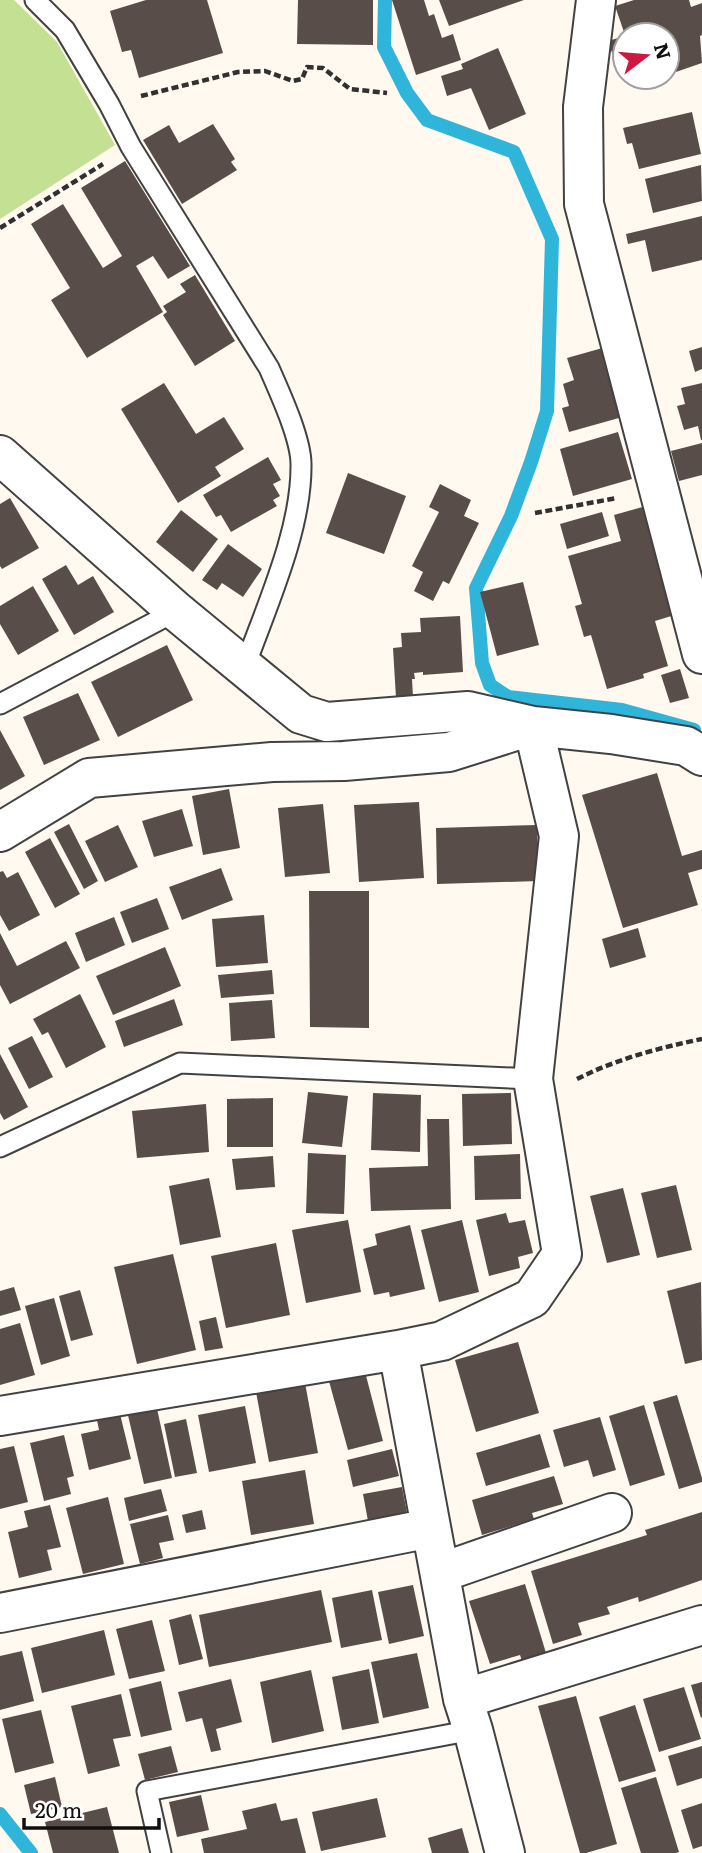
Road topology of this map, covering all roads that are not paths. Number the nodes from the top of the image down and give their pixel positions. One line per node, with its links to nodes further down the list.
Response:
1 (35, 0): 6 (lane)
2 (596, 0): 5 (street)
3 (0, 455): 4 (street)
4 (176, 611): 6 (street); 7 (lane)
5 (702, 654)
6 (244, 669): 8 (street)
7 (0, 704)
8 (533, 726): 9 (street); 10 (street); 11 (street)
9 (702, 757)
10 (0, 832)
11 (534, 1086): 12 (lane); 13 (street)
12 (0, 1147)
13 (398, 1350): 14 (street); 16 (street)
14 (0, 1416)
15 (612, 1513): 17 (street)
16 (431, 1528): 17 (street); 18 (street)
17 (440, 1573): 20 (street)
18 (0, 1613)
19 (702, 1625): 20 (street)
20 (468, 1715): 21 (lane); 22 (street)
21 (161, 1853)
22 (505, 1853)

